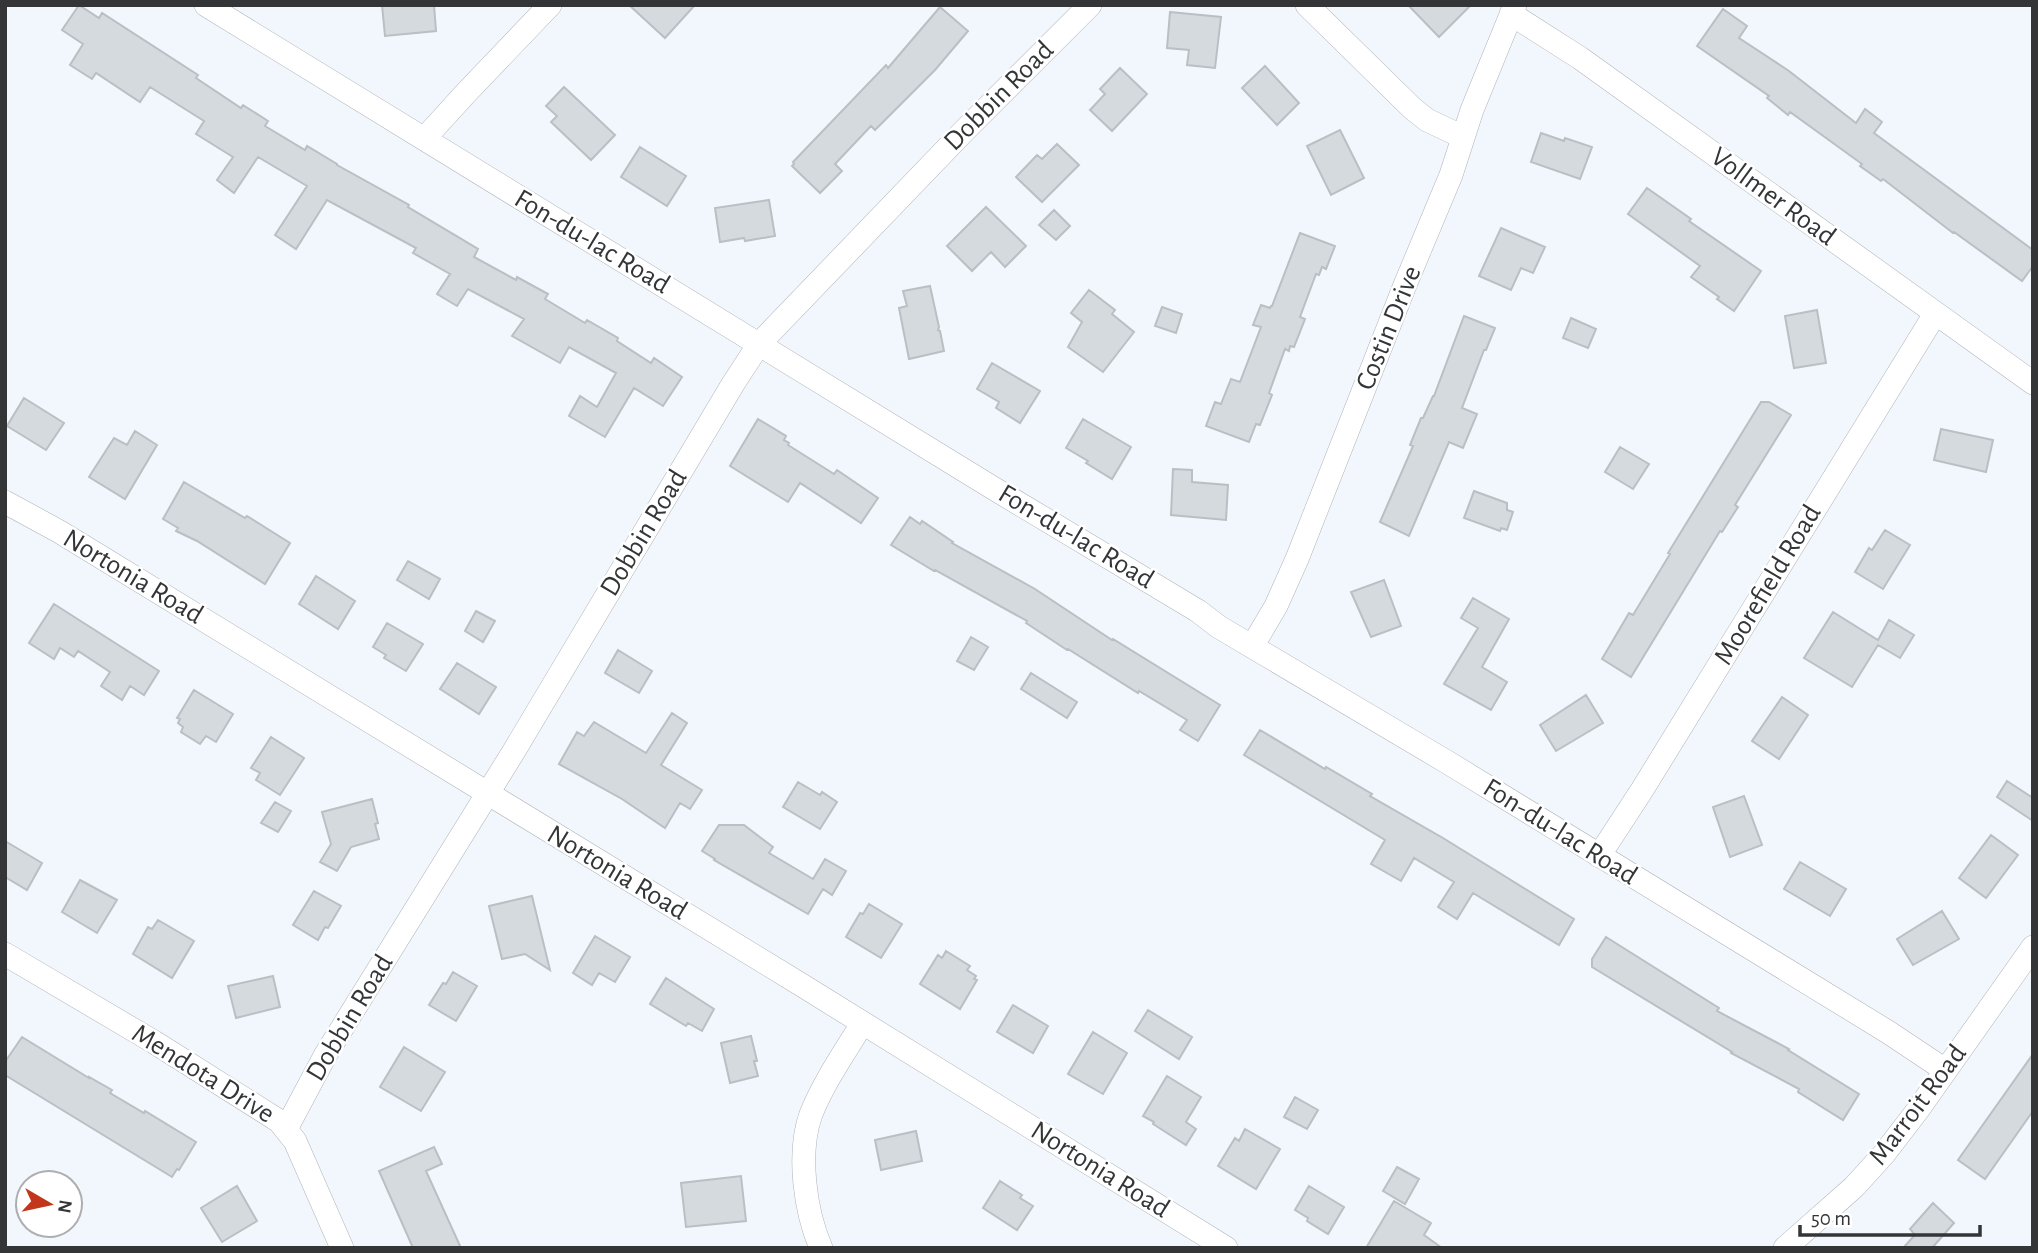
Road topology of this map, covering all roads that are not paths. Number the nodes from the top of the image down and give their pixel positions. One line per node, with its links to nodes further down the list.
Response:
1 (206, 5): 7 (street, Fon-du-lac Road)
2 (551, 5): 7 (street)
3 (1090, 5): 9 (street, Dobbin Road)
4 (1307, 5): 6 (street)
5 (1513, 9): 6 (street, Costin Drive); 8 (street, Vollmer Road)
6 (1463, 137): 12 (street, Costin Drive)
7 (424, 139): 9 (street, Fon-du-lac Road)
8 (1935, 314): 10 (street, Vollmer Road); 14 (street, Moorefield Road)
9 (759, 344): 12 (street, Fon-du-lac Road); 13 (street, Dobbin Road)
10 (2033, 383)
11 (5, 502): 13 (street, Nortonia Road)
12 (1252, 645): 14 (street, Fon-du-lac Road)
13 (487, 794): 17 (street, Nortonia Road); 19 (street, Dobbin Road)
14 (1599, 856): 18 (street, Fon-du-lac Road)
15 (2033, 947): 18 (street, Marroit Road)
16 (5, 954): 19 (street, Mendota Drive)
17 (862, 1024): 21 (street); 22 (street, Nortonia Road)
18 (1945, 1070): 23 (street, Marroit Road)
19 (286, 1129): 20 (street, Mendota Drive)
20 (342, 1248)
21 (821, 1248)
22 (1226, 1248)
23 (1785, 1248)

